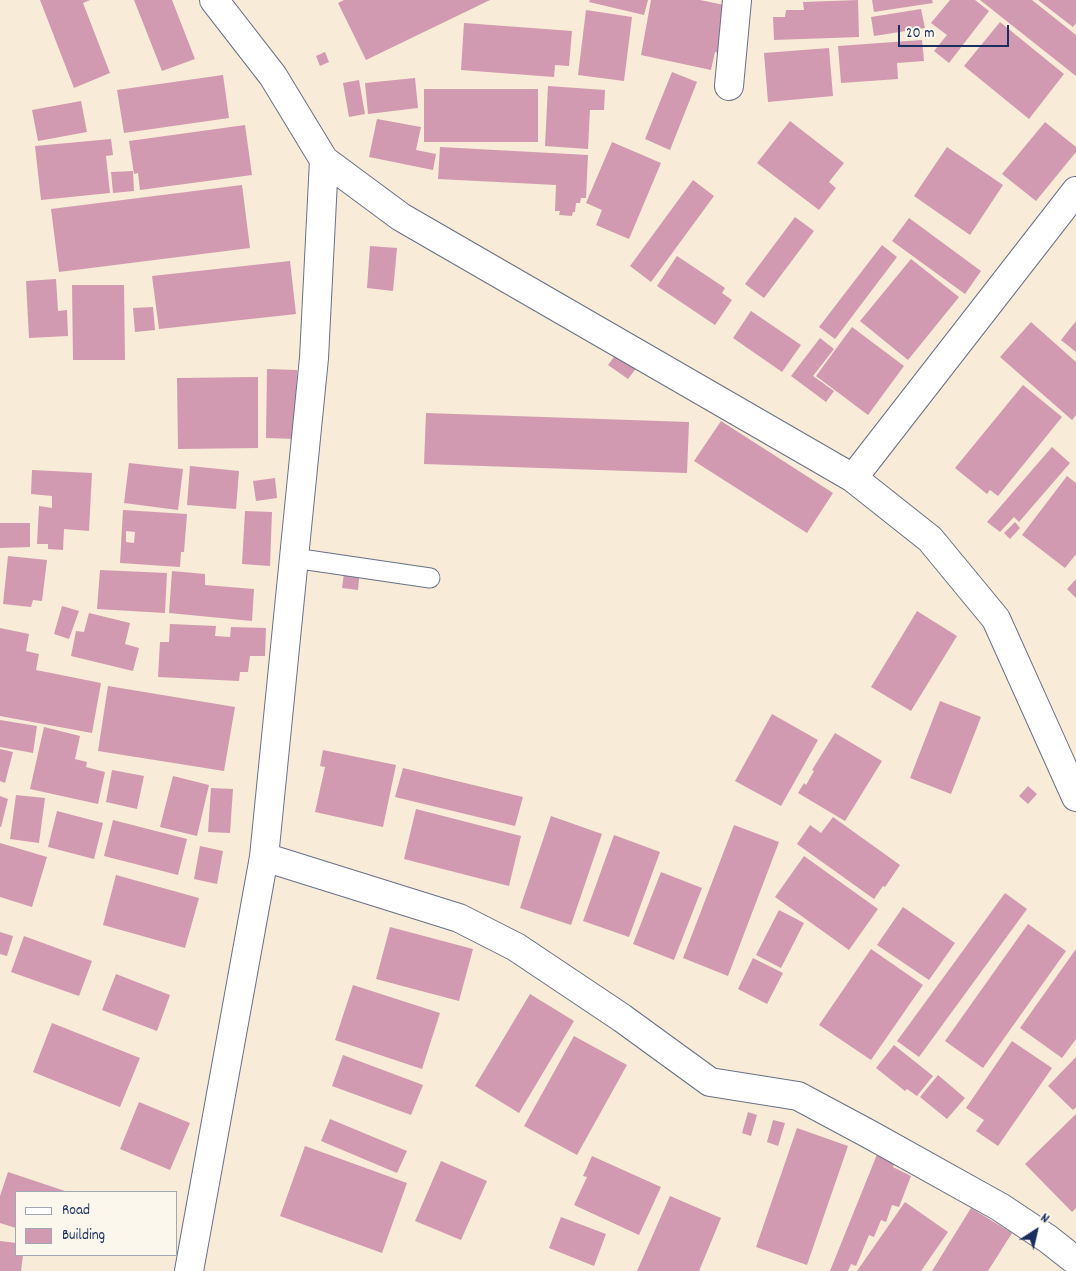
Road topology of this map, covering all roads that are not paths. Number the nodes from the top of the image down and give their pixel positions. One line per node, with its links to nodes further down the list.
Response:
1 (214, 0): 4 (street)
2 (737, 0): 3 (street)
3 (729, 86)
4 (324, 160): 6 (street); 7 (street)
5 (1076, 191): 6 (street)
6 (853, 478): 9 (street)
7 (294, 558): 8 (lane); 11 (street)
8 (430, 578)
9 (1068, 759): 10 (street)
10 (1076, 797)
11 (264, 857): 12 (street); 13 (street)
12 (1076, 1261)
13 (189, 1271)

